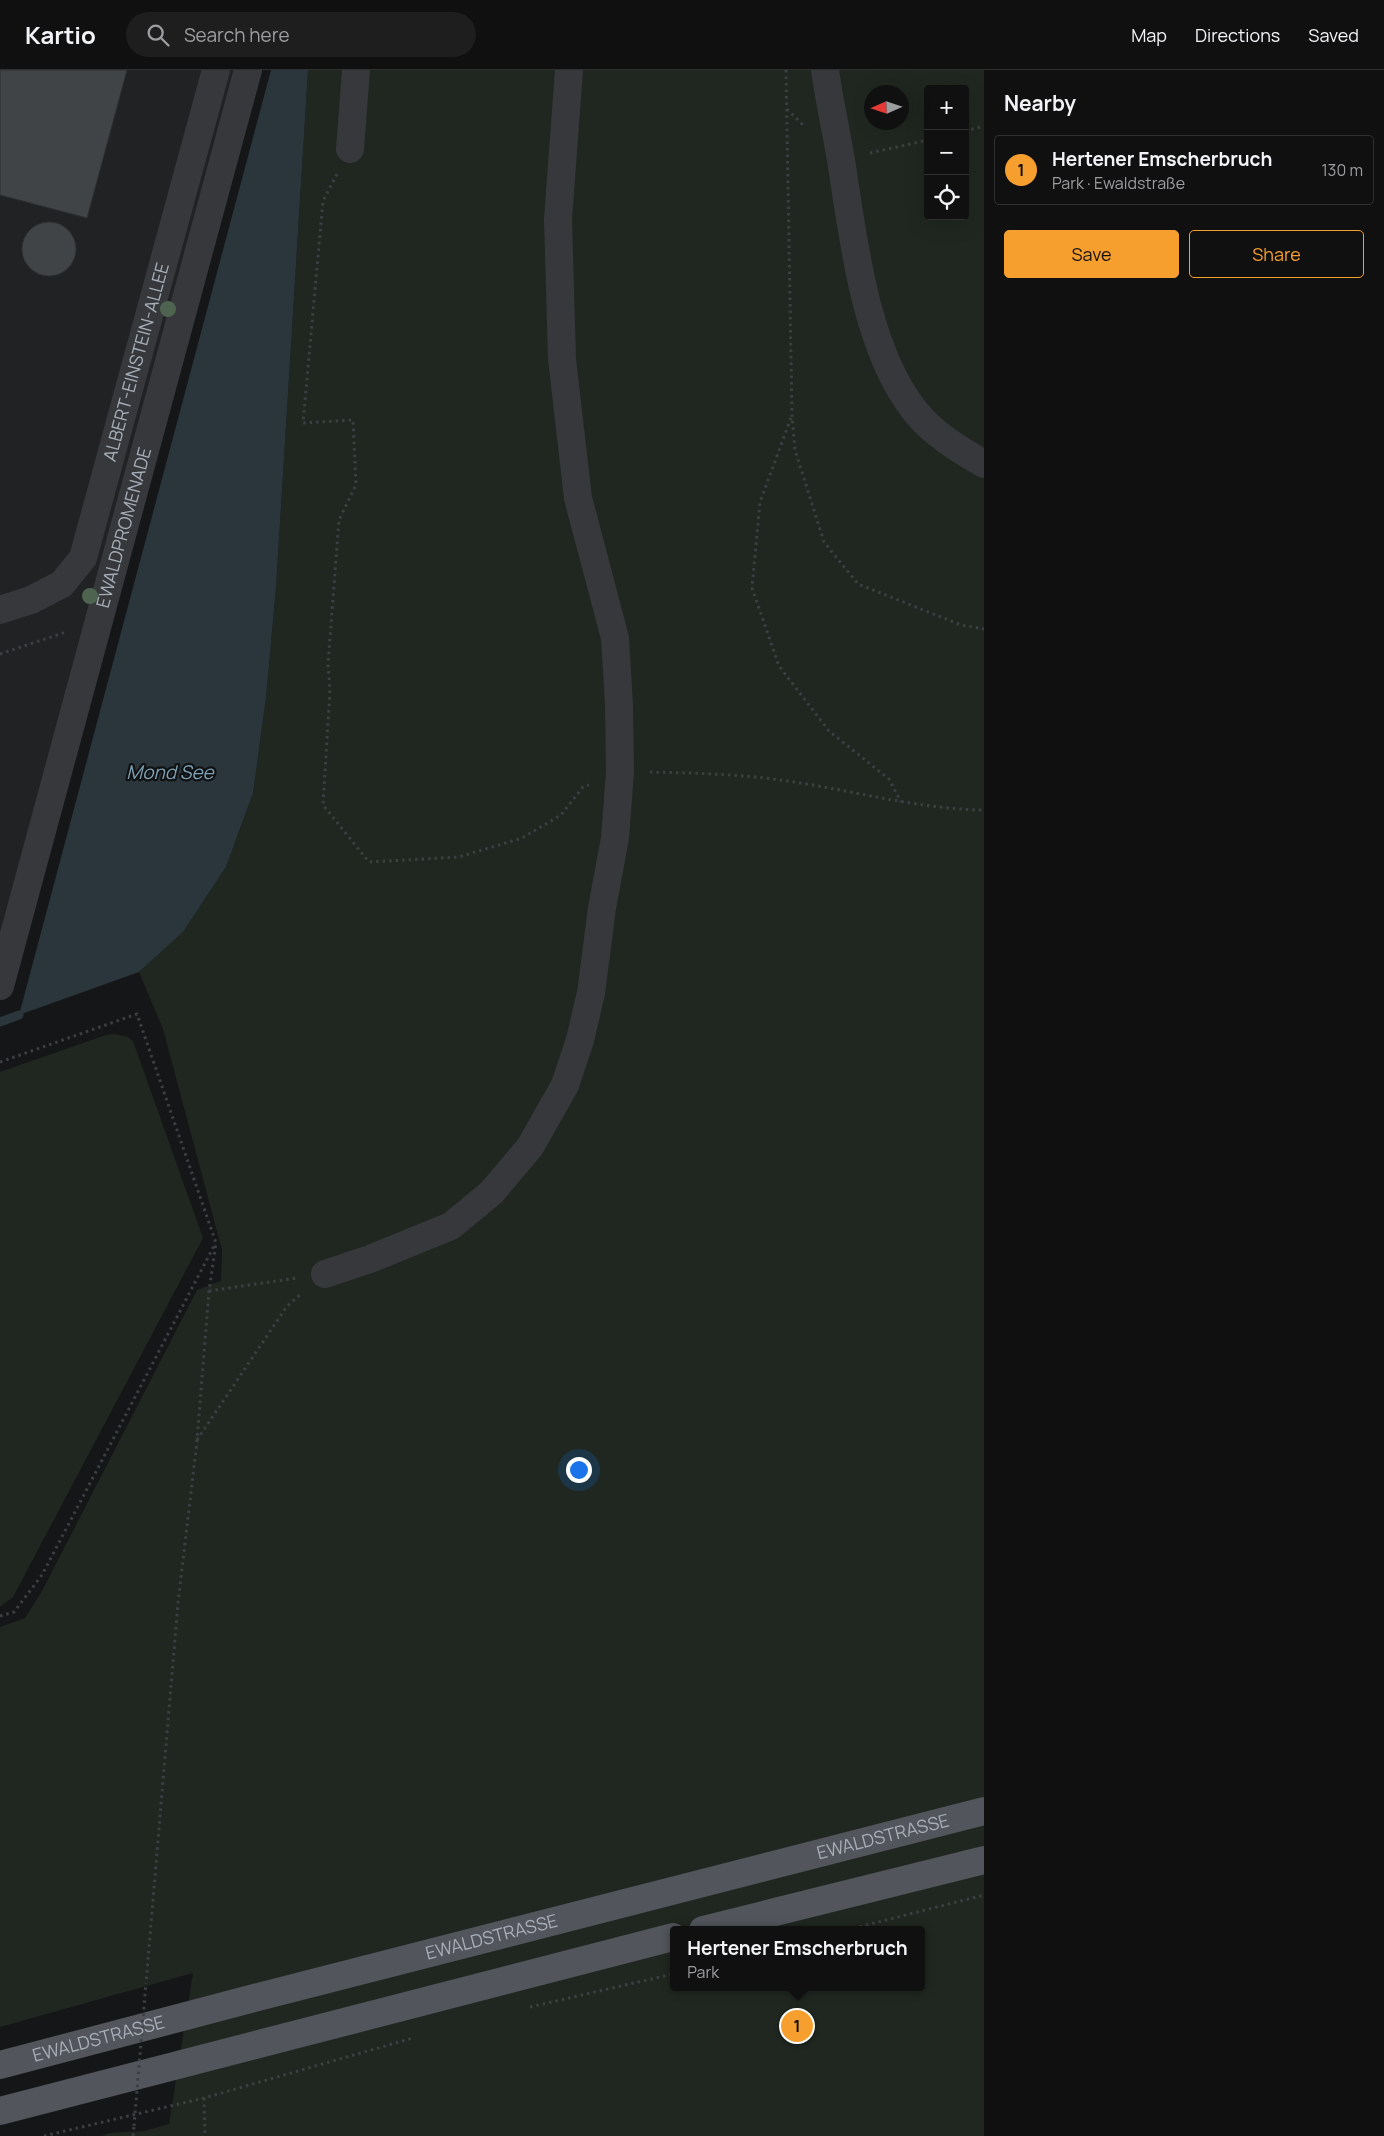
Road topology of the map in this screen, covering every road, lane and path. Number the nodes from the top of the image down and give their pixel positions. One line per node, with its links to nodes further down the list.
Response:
1 (216, 70): 12 (street, ALBERT-EINSTEIN-ALLEE)
2 (248, 70): 13 (street, EWALDPROMENADE)
3 (356, 70): 9 (street)
4 (569, 70): 16 (street)
5 (786, 70): 10 (path)
6 (825, 70): 11 (street)
7 (984, 126): 8 (path)
8 (969, 130)
9 (350, 149): 16 (path)
10 (792, 415): 14 (path); 17 (path)
11 (984, 464)
12 (0, 610)
13 (99, 621): 15 (path); 19 (street, EWALDPROMENADE)
14 (984, 629)
15 (0, 654)
16 (620, 772): 17 (path); 22 (street)
17 (901, 802): 18 (path)
18 (984, 810)
19 (0, 986)
20 (0, 1060): 21 (path)
21 (216, 1243): 23 (path); 25 (path)
22 (325, 1274): 23 (path); 24 (path)
23 (209, 1291): 24 (path)
24 (197, 1441): 39 (path, bridge)
25 (0, 1616)
26 (984, 1811): 35 (main road, EWALDSTRASSE)
27 (984, 1860): 29 (main road)
28 (984, 1895): 30 (path)
29 (719, 1926)
30 (862, 1926)
31 (670, 1938): 37 (main road)
32 (670, 1975): 33 (path)
33 (528, 2008)
34 (416, 2037): 36 (path)
35 (0, 2066)
36 (204, 2098): 38 (path); 40 (path)
37 (0, 2111)
38 (44, 2136)
39 (133, 2136)
40 (205, 2136)

